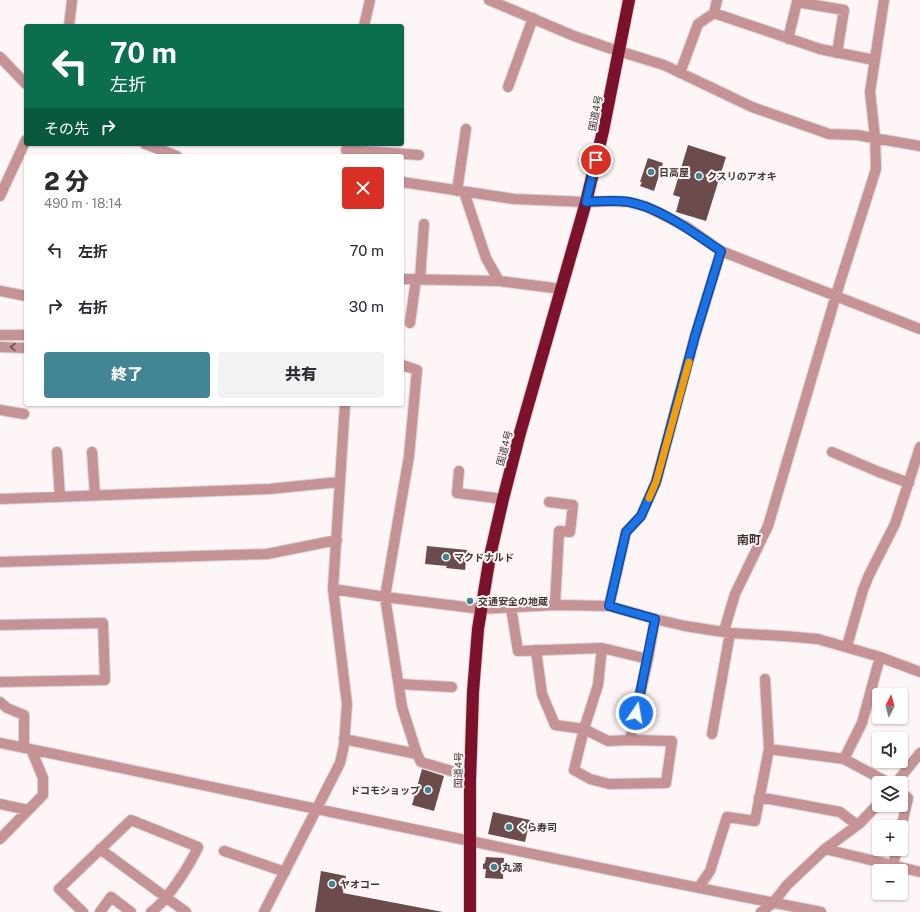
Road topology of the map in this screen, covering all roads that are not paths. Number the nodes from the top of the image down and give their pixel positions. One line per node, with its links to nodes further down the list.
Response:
1 (72, 0): 9 (street)
2 (369, 0): 10 (street)
3 (489, 0): 8 (street)
4 (628, 0): 12 (highway, 国道4号)
5 (717, 0): 7 (street)
6 (884, 0): 15 (street)
7 (714, 13): 11 (street); 16 (street)
8 (534, 18): 12 (street); 18 (street)
9 (69, 24)
10 (364, 24)
11 (788, 39): 13 (street); 13 (street)
12 (619, 51): 16 (street); 30 (highway, 国道4号)
13 (837, 53): 15 (street)
14 (0, 57): 17 (street)
15 (874, 60): 20 (street)
16 (680, 73): 20 (street)
17 (24, 82)
18 (508, 87)
19 (466, 129): 28 (street)
20 (875, 137): 23 (street); 38 (street)
21 (24, 144): 29 (street)
22 (150, 146): 25 (street)
23 (920, 146)
24 (346, 150): 26 (street)
25 (172, 154)
26 (419, 155)
27 (404, 182): 28 (street)
28 (460, 191): 30 (street); 35 (street)
29 (0, 196)
30 (586, 202): 32 (street); 36 (highway, 国道4号)
31 (424, 224): 34 (street)
32 (721, 251): 38 (street); 67 (street)
33 (404, 279): 34 (street)
34 (418, 279): 35 (street); 40 (street)
35 (499, 281): 36 (street)
36 (562, 290): 60 (highway, 国道4号)
37 (0, 291): 39 (street)
38 (836, 295): 41 (street); 72 (street)
39 (24, 296)
40 (410, 323)
41 (920, 329)
42 (0, 335): 43 (street)
43 (24, 336)
44 (0, 346): 45 (street, one-way to 44)
45 (24, 348)
46 (404, 366): 65 (street)
47 (345, 406): 55 (street)
48 (0, 410): 49 (street)
49 (24, 414)
50 (920, 447): 56 (street)
51 (57, 452): 58 (street)
52 (92, 452): 57 (street)
53 (832, 452): 56 (street)
54 (459, 471): 60 (street)
55 (339, 482): 57 (street); 62 (street)
56 (908, 483): 73 (street)
57 (95, 496): 58 (street)
58 (60, 497): 59 (street)
59 (0, 499)
60 (503, 499): 69 (highway, 国道4号)
61 (549, 502): 66 (street)
62 (337, 540): 63 (street); 64 (street)
63 (0, 562)
64 (333, 588): 65 (street); 86 (street)
65 (386, 597): 69 (street); 81 (street)
66 (555, 605): 67 (street); 68 (street)
67 (609, 606): 70 (street)
68 (511, 607): 69 (street); 75 (street)
69 (481, 608): 104 (highway, 国道4号)
70 (655, 619): 72 (street); 77 (street)
71 (0, 625): 80 (street)
72 (727, 632): 73 (street); 85 (street)
73 (847, 646): 76 (street)
74 (602, 648): 75 (street); 77 (street); 84 (street)
75 (536, 650): 84 (street)
76 (880, 657): 78 (street); 93 (street)
77 (648, 659): 87 (street)
78 (920, 672)
79 (765, 679): 90 (street)
80 (0, 682)
81 (399, 684): 82 (street); 92 (street)
82 (452, 687)
83 (0, 702): 89 (street)
84 (584, 729): 87 (street); 87 (street)
85 (712, 734)
86 (344, 739): 92 (street); 99 (street)
87 (630, 740)
88 (0, 743): 89 (street)
89 (27, 748): 99 (street); 101 (street)
90 (769, 749): 93 (street); 97 (street)
91 (920, 753): 96 (street)
92 (417, 754): 94 (street)
93 (844, 759): 95 (street)
94 (458, 773)
95 (876, 776)
96 (902, 776)
97 (760, 797): 102 (street); 112 (street)
98 (0, 804): 101 (street)
99 (317, 809): 104 (street); 110 (street)
100 (872, 809): 102 (street)
101 (28, 810): 103 (street)
102 (857, 825): 106 (street)
103 (0, 839)
104 (470, 841): 112 (street); 121 (highway, 国道4号)
105 (100, 849): 113 (street); 113 (street); 115 (street)
106 (825, 849): 108 (street); 114 (street)
107 (224, 851): 110 (street)
108 (889, 864)
109 (908, 869): 111 (street)
110 (286, 872): 120 (street)
111 (920, 872)
112 (698, 887): 114 (street)
113 (166, 897): 118 (street); 119 (street)
114 (773, 903): 122 (street); 123 (street)
115 (83, 912)
116 (100, 912): 117 (street)
117 (131, 912)
118 (151, 912)
119 (186, 912)
120 (264, 912)
121 (470, 912)
122 (761, 912)
123 (822, 912)

